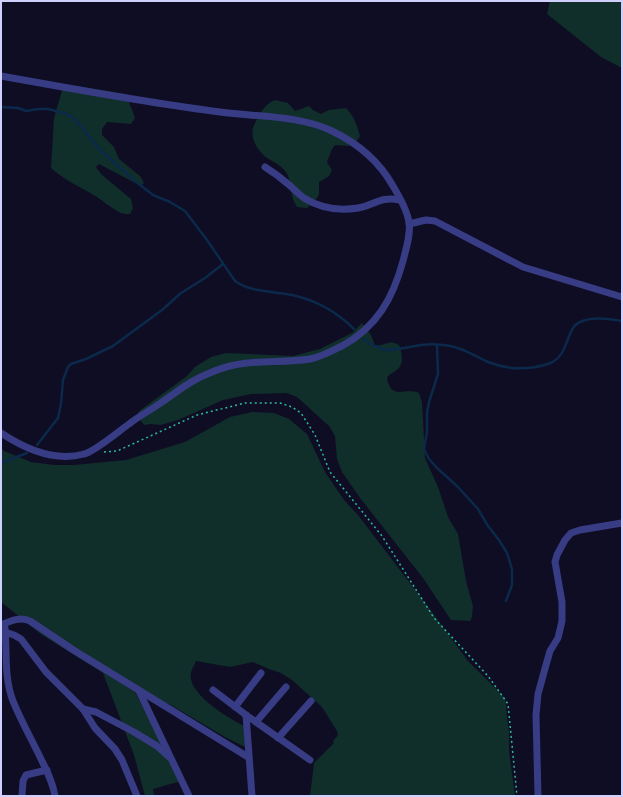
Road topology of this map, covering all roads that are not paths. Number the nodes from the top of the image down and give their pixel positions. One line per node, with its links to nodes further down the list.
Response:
1 (1, 76): 3 (street)
2 (265, 167): 3 (street)
3 (400, 200): 4 (street)
4 (409, 224): 5 (street); 6 (street)
5 (622, 297)
6 (1, 433)
7 (622, 524): 29 (street)
8 (3, 624): 9 (street); 12 (street)
9 (6, 632): 16 (street); 23 (street)
10 (261, 673): 15 (street)
11 (286, 687): 18 (street)
12 (139, 690): 20 (street); 21 (street)
13 (213, 690): 15 (street)
14 (311, 701): 19 (street)
15 (235, 707): 17 (street)
16 (83, 709): 21 (street); 26 (street)
17 (246, 716): 18 (street); 20 (street)
18 (256, 722): 19 (street)
19 (278, 738): 22 (street)
20 (248, 757): 28 (street)
21 (173, 760): 27 (street)
22 (310, 760)
23 (47, 770): 24 (street); 25 (street)
24 (22, 796)
25 (55, 796)
26 (137, 796)
27 (189, 796)
28 (252, 796)
29 (538, 796)

